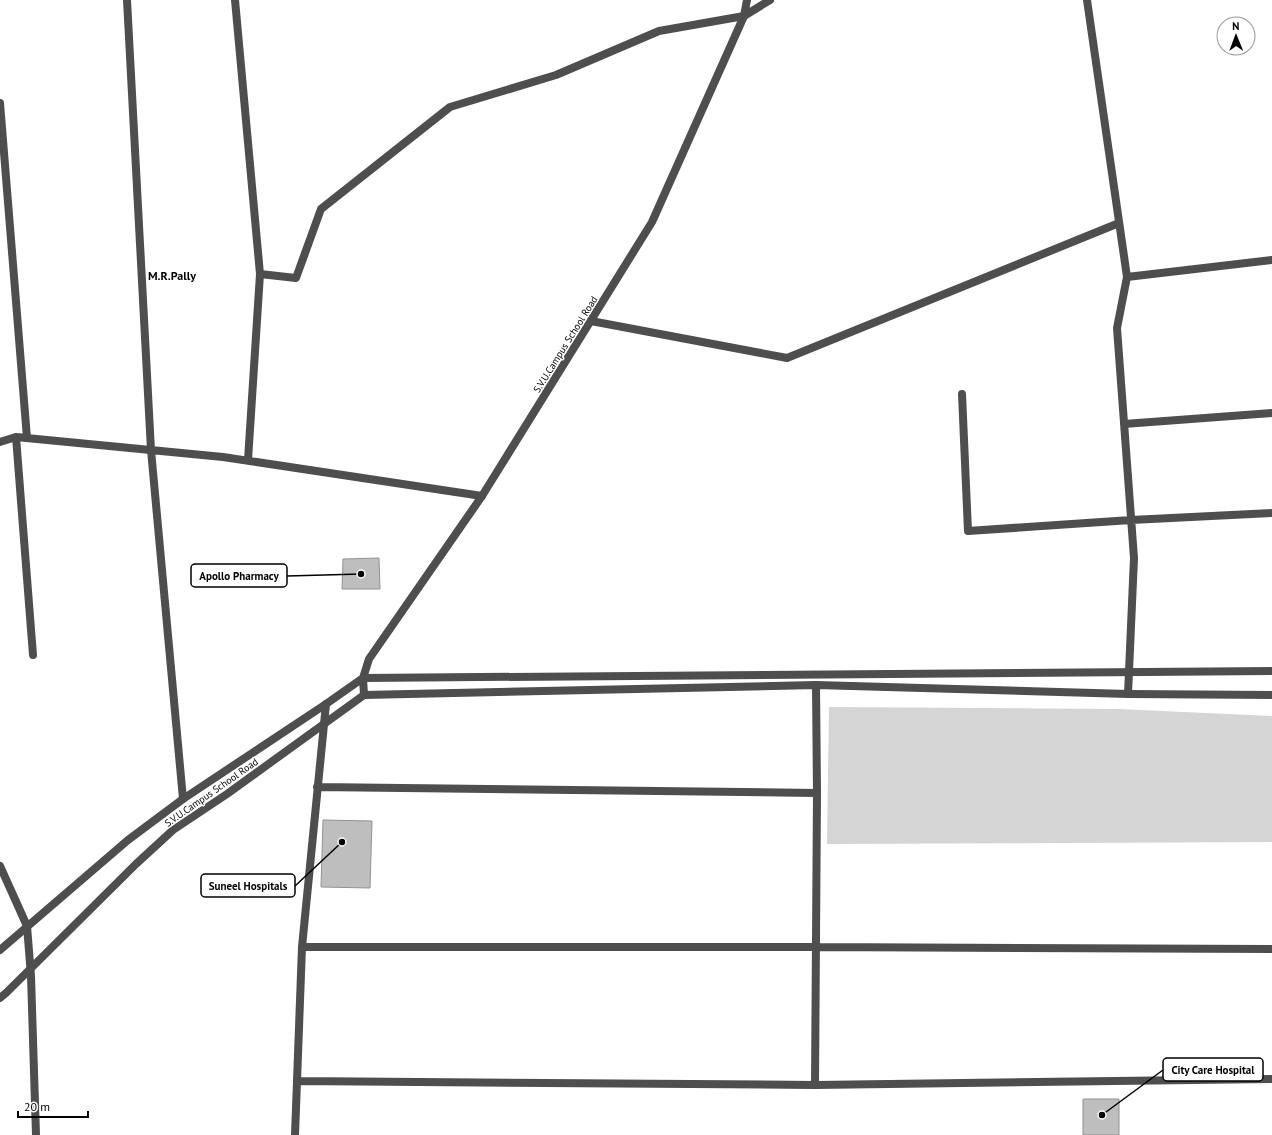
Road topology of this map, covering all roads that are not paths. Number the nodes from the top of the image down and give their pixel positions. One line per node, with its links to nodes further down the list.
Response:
1 (128, 0): 19 (street)
2 (235, 0): 10 (street)
3 (747, 0): 6 (street, S.V.U.Campus School Road)
4 (770, 0): 6 (street)
5 (1086, 0): 8 (street)
6 (744, 16): 10 (street); 12 (street, S.V.U.Campus School Road)
7 (0, 103): 17 (street)
8 (1119, 223): 11 (street); 12 (street)
9 (1272, 260): 11 (street)
10 (260, 274): 20 (street)
11 (1127, 277): 15 (street)
12 (591, 321): 21 (street, S.V.U.Campus School Road)
13 (962, 394): 23 (street)
14 (1272, 413): 15 (street)
15 (1124, 424): 23 (street)
16 (16, 437): 17 (street); 18 (street); 24 (street)
17 (27, 438): 19 (street)
18 (0, 442)
19 (151, 450): 20 (street); 36 (street)
20 (248, 460): 21 (street)
21 (482, 496): 27 (street, S.V.U.Campus School Road)
22 (1272, 513): 23 (street)
23 (1132, 520): 25 (street)
24 (33, 655)
25 (1128, 672): 26 (street); 27 (street); 29 (street)
26 (1272, 672)
27 (363, 678): 30 (street, S.V.U.Campus School Road); 32 (street, S.V.U.Campus School Road)
28 (816, 686): 29 (street); 30 (street); 35 (street)
29 (1128, 694): 31 (street)
30 (364, 695): 33 (street, S.V.U.Campus School Road)
31 (1272, 695)
32 (326, 704): 33 (street); 36 (street, S.V.U.Campus School Road)
33 (324, 723): 34 (street); 43 (street, S.V.U.Campus School Road)
34 (317, 787): 35 (street); 39 (street)
35 (817, 793): 40 (street)
36 (183, 799): 38 (street, S.V.U.Campus School Road)
37 (0, 866): 38 (street)
38 (27, 926): 41 (street, S.V.U.Campus School Road); 43 (street)
39 (302, 947): 40 (street); 46 (street)
40 (816, 947): 42 (street); 47 (street)
41 (0, 950)
42 (1272, 950)
43 (31, 968): 44 (street, S.V.U.Campus School Road); 48 (street)
44 (0, 998)
45 (1272, 1079): 47 (street)
46 (297, 1081): 47 (street); 49 (street)
47 (815, 1085)
48 (36, 1135)
49 (295, 1135)

